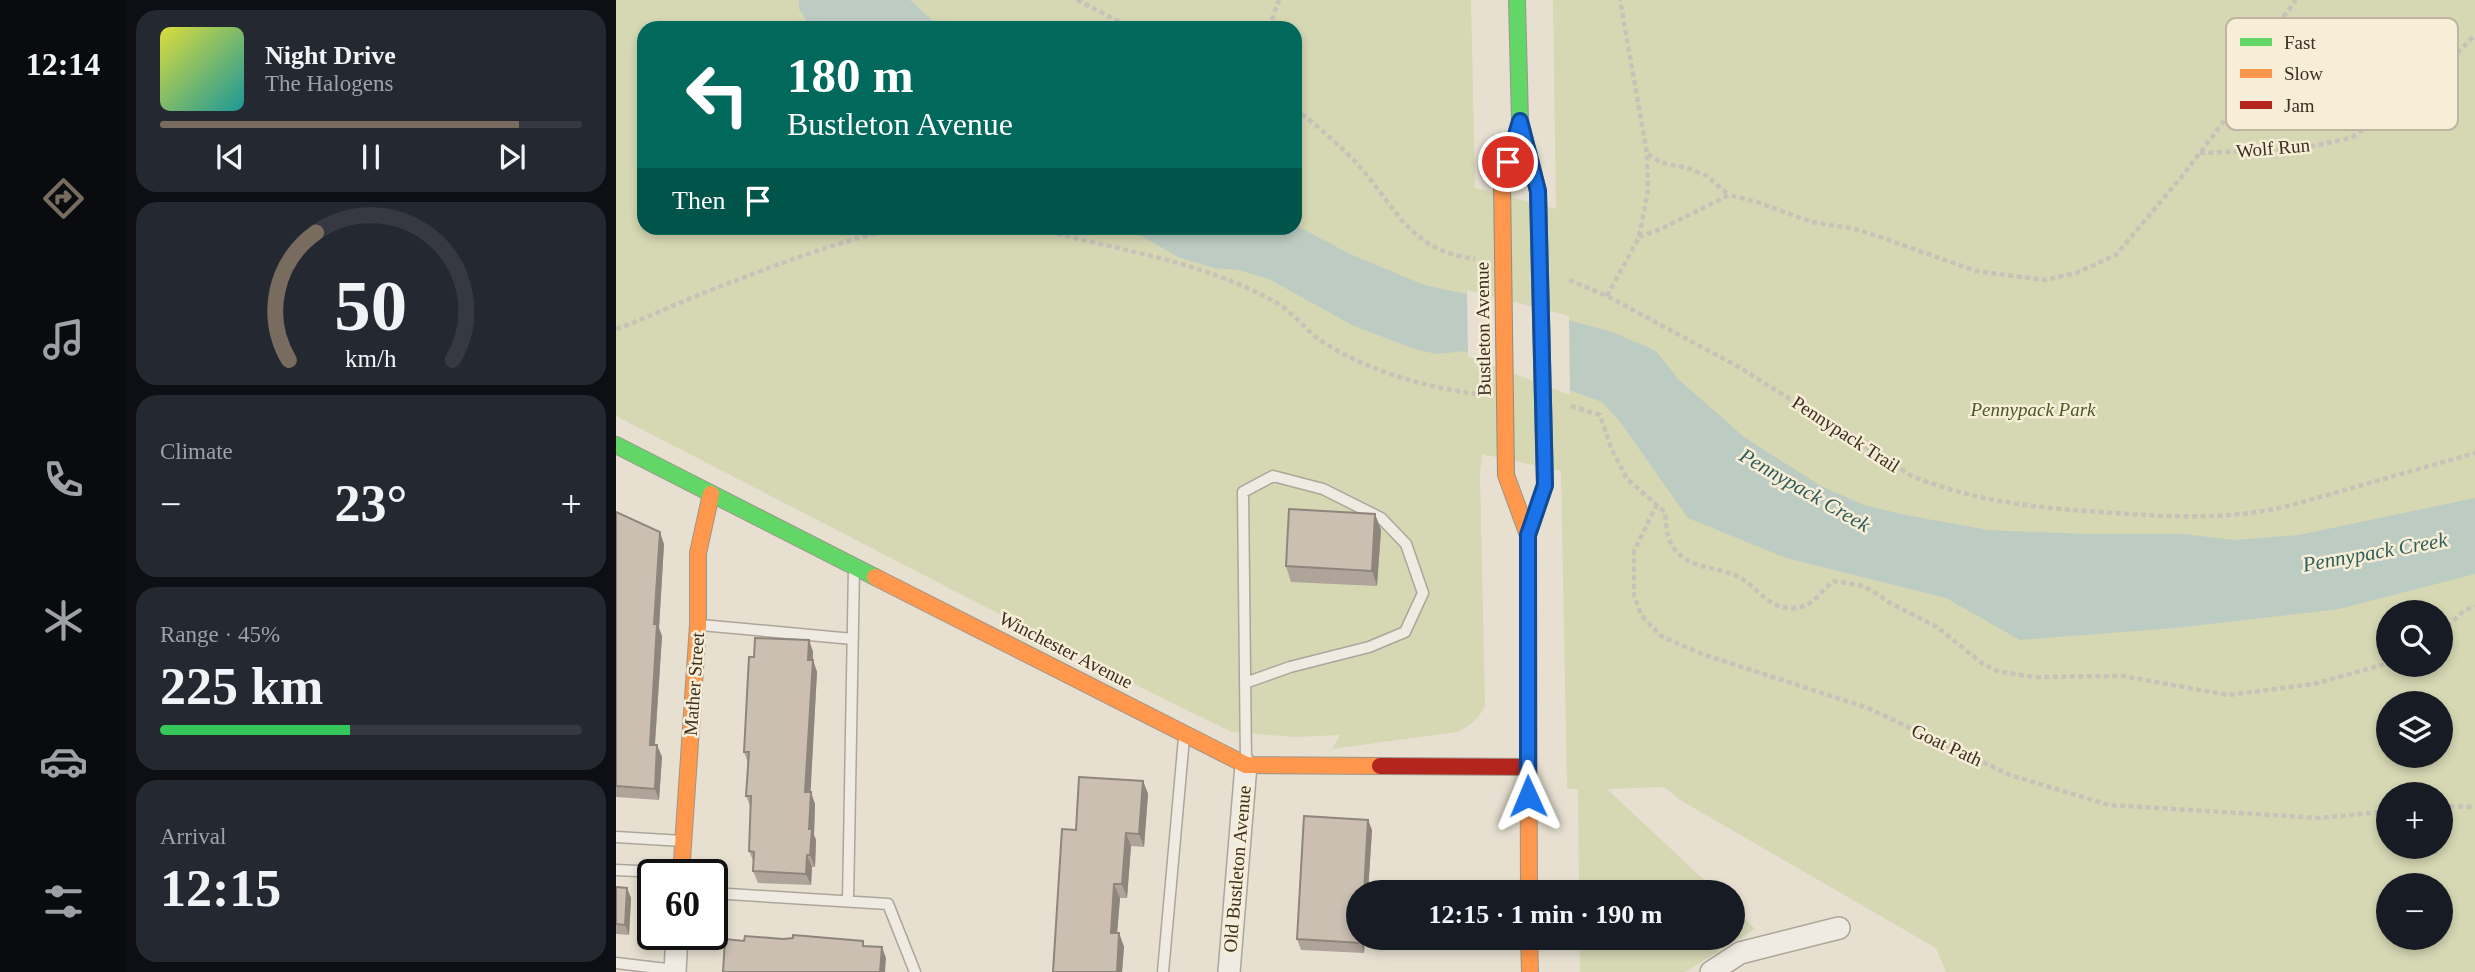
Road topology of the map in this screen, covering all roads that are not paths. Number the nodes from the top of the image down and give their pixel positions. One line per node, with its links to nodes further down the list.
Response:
1 (1517, 0): 2 (street, Bustleton Avenue)
2 (1520, 121): 5 (street, Bustleton Avenue, bridge); 5 (street, Bustleton Avenue, bridge)
3 (616, 444): 4 (street, Winchester Avenue)
4 (711, 494): 6 (street, Winchester Avenue); 7 (street, Mather Street)
5 (1528, 535): 12 (street, Bustleton Avenue)
6 (854, 567): 8 (lane); 10 (street, Winchester Avenue)
7 (698, 625): 8 (lane); 14 (street, Mather Street)
8 (853, 639): 20 (lane)
9 (1245, 683): 9 (lane); 11 (lane)
10 (1184, 734): 11 (street, Winchester Avenue); 27 (lane)
11 (1246, 765): 12 (street, Winchester Avenue); 28 (street, Old Bustleton Avenue)
12 (1527, 767): 18 (street, Bustleton Avenue)
13 (616, 837): 14 (lane)
14 (683, 841): 15 (street, Mather Street)
15 (682, 859)
16 (616, 870): 17 (lane)
17 (637, 871)
18 (1529, 880)
19 (728, 894): 20 (lane)
20 (848, 901): 26 (lane)
21 (1839, 928): 30 (street)
22 (676, 950): 25 (street)
23 (1529, 950): 29 (street)
24 (616, 963): 25 (lane)
25 (675, 971)
26 (915, 972)
27 (1163, 972)
28 (1229, 972)
29 (1530, 972)
30 (1711, 972)

